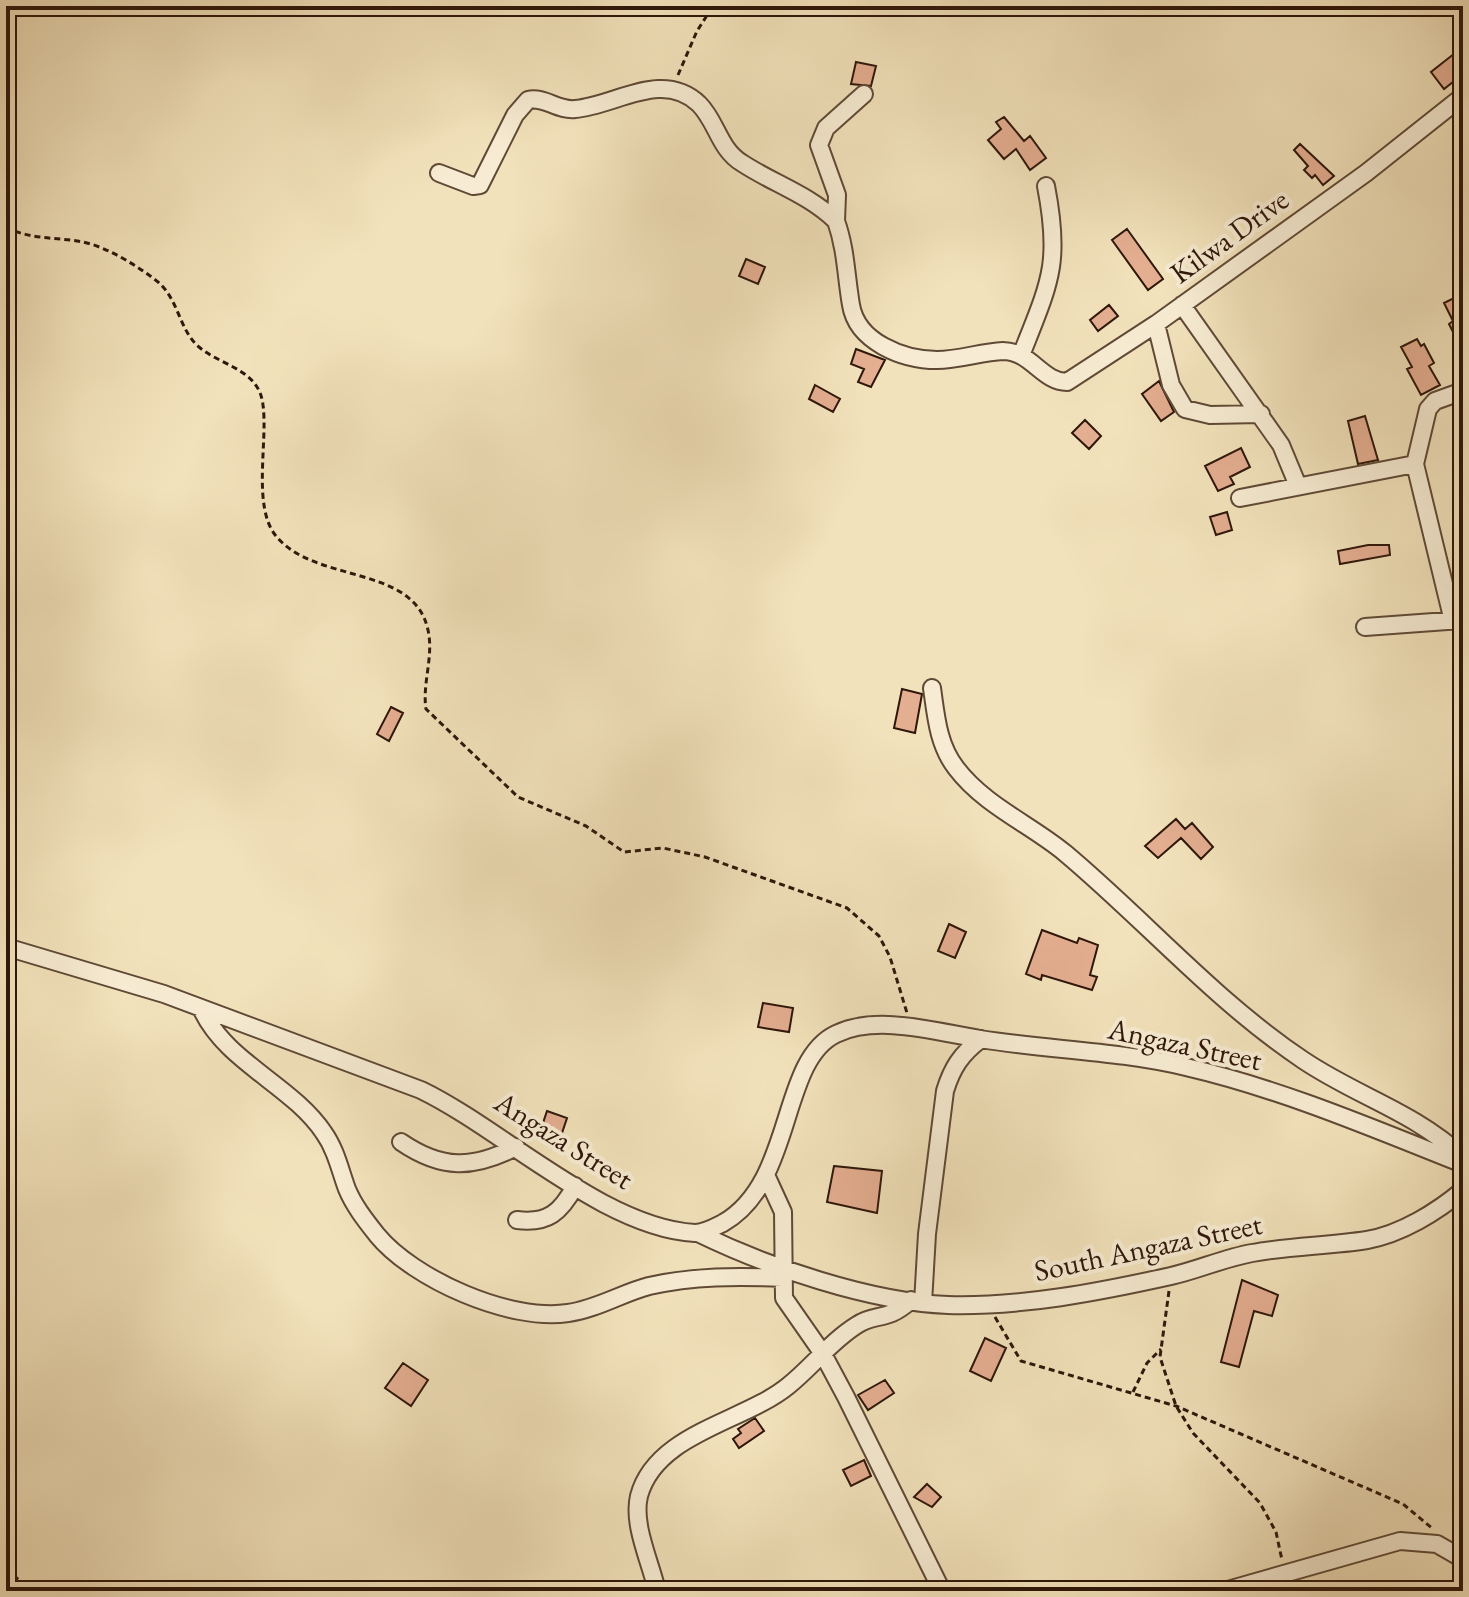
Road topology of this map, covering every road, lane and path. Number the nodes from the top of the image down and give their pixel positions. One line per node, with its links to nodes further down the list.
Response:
1 (713, 6): 2 (path)
2 (672, 90): 5 (street); 7 (street)
3 (864, 94): 7 (street)
4 (1463, 96): 9 (street, Kilwa Drive)
5 (439, 173)
6 (1046, 186): 11 (street)
7 (836, 221): 11 (street)
8 (6, 227): 22 (path)
9 (1182, 305): 10 (street, Kilwa Drive); 13 (street)
10 (1156, 324): 11 (street, Kilwa Drive); 13 (street)
11 (1022, 353)
12 (1463, 391): 14 (street)
13 (1261, 414): 15 (street)
14 (1415, 464): 15 (street); 17 (street)
15 (1298, 486): 16 (street)
16 (1240, 498)
17 (1458, 620): 18 (street)
18 (1365, 627)
19 (932, 688): 26 (street)
20 (6, 947): 21 (street, Angaza Street)
21 (201, 1008): 25 (street, Angaza Street); 33 (street)
22 (911, 1028): 23 (street, Angaza Street); 28 (street, Angaza Street)
23 (981, 1039): 27 (street, Angaza Street); 35 (street)
24 (401, 1142): 25 (street)
25 (516, 1147): 29 (street, Angaza Street)
26 (1463, 1157)
27 (1463, 1164)
28 (766, 1175): 32 (street, Angaza Street); 33 (street)
29 (575, 1186): 31 (street); 32 (street, Angaza Street)
30 (1463, 1190): 34 (street, South Angaza Street)
31 (517, 1220)
32 (698, 1233): 33 (street, South Angaza Street)
33 (782, 1273): 35 (street, South Angaza Street); 38 (street)
34 (1172, 1276): 36 (street, South Angaza Street); 37 (path)
35 (917, 1302): 36 (street, South Angaza Street); 38 (street)
36 (992, 1303): 39 (path)
37 (1161, 1349): 39 (path); 40 (path)
38 (823, 1354): 45 (street); 46 (street)
39 (1133, 1392): 40 (path)
40 (1176, 1406): 41 (path); 43 (path)
41 (1457, 1555): 43 (street)
42 (6, 1569): 44 (path)
43 (1284, 1573): 47 (street); 48 (street)
44 (32, 1591)
45 (657, 1591)
46 (942, 1591)
47 (1224, 1591)
48 (1279, 1591)

